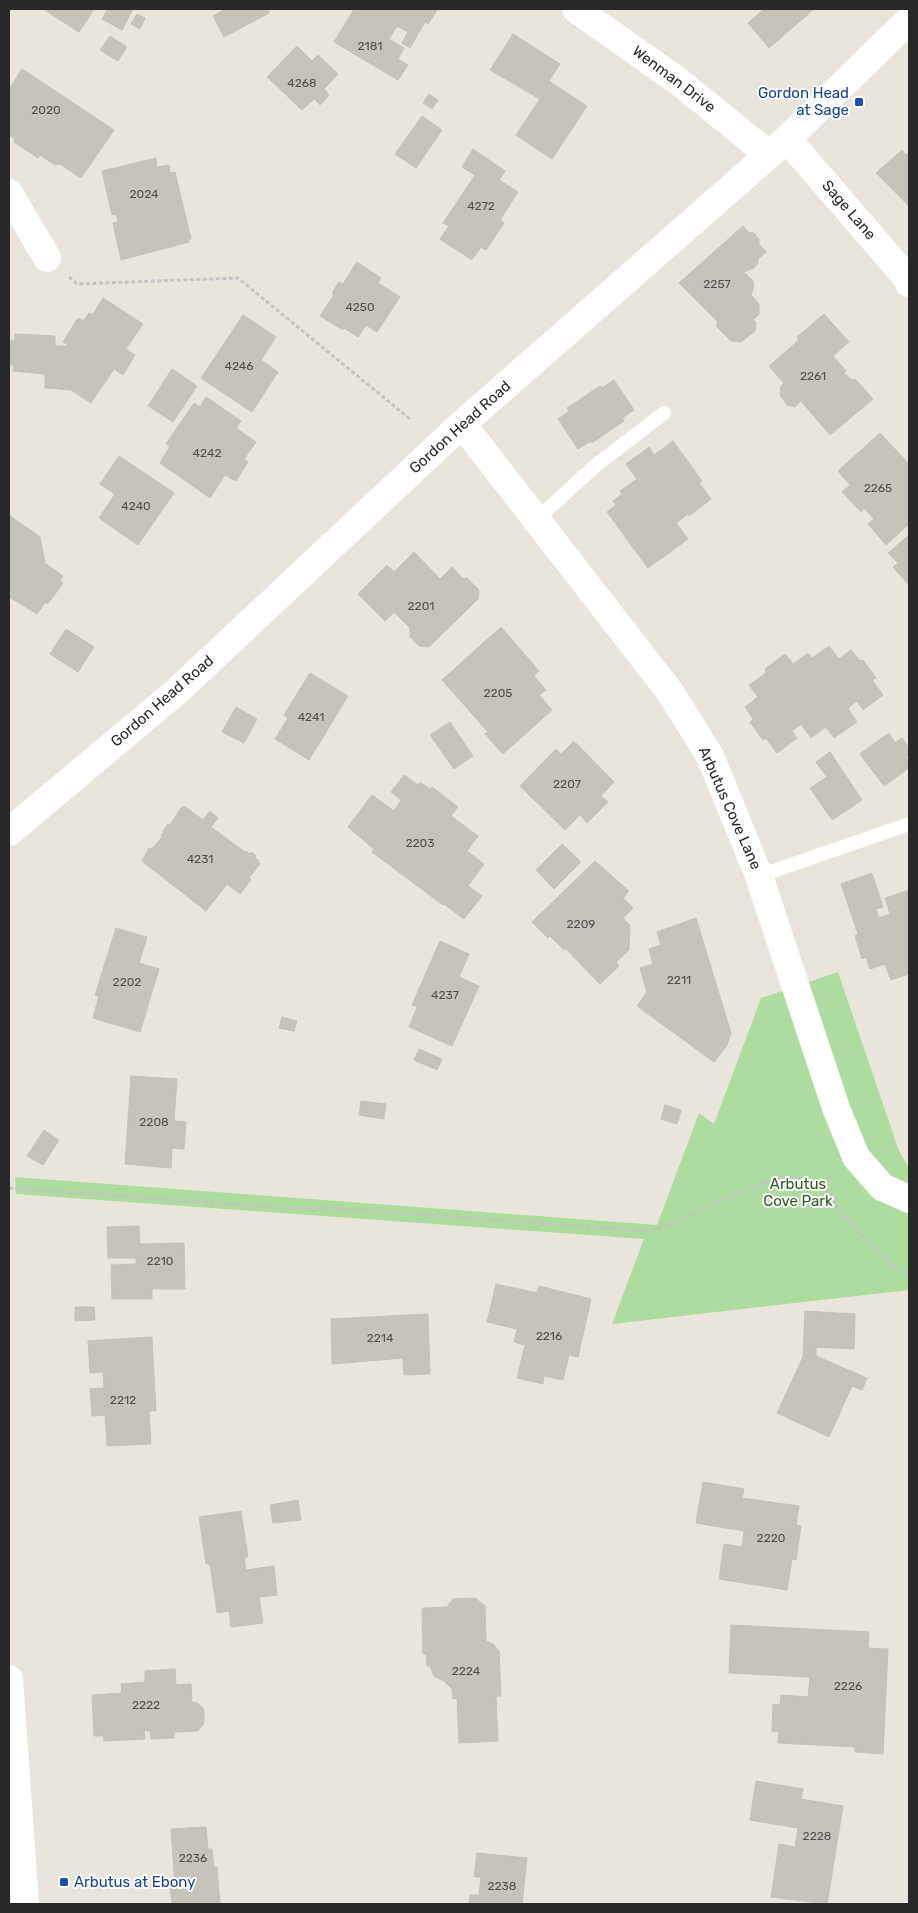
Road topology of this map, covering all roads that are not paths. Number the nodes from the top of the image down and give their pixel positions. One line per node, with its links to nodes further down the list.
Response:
1 (576, 9): 3 (street, Wenman Drive)
2 (909, 20): 3 (street, Gordon Head Road)
3 (777, 146): 6 (street, Sage Lane); 8 (street, Gordon Head Road)
4 (9, 193): 5 (street)
5 (47, 258)
6 (909, 283)
7 (664, 413): 9 (lane)
8 (462, 424): 9 (street, Arbutus Cove Lane); 11 (street, Gordon Head Road)
9 (536, 520): 12 (street, Arbutus Cove Lane)
10 (909, 824): 12 (lane)
11 (9, 832)
12 (759, 876): 13 (street, Arbutus Cove Lane)
13 (909, 1198)
14 (9, 1679): 15 (street)
15 (25, 1904)

